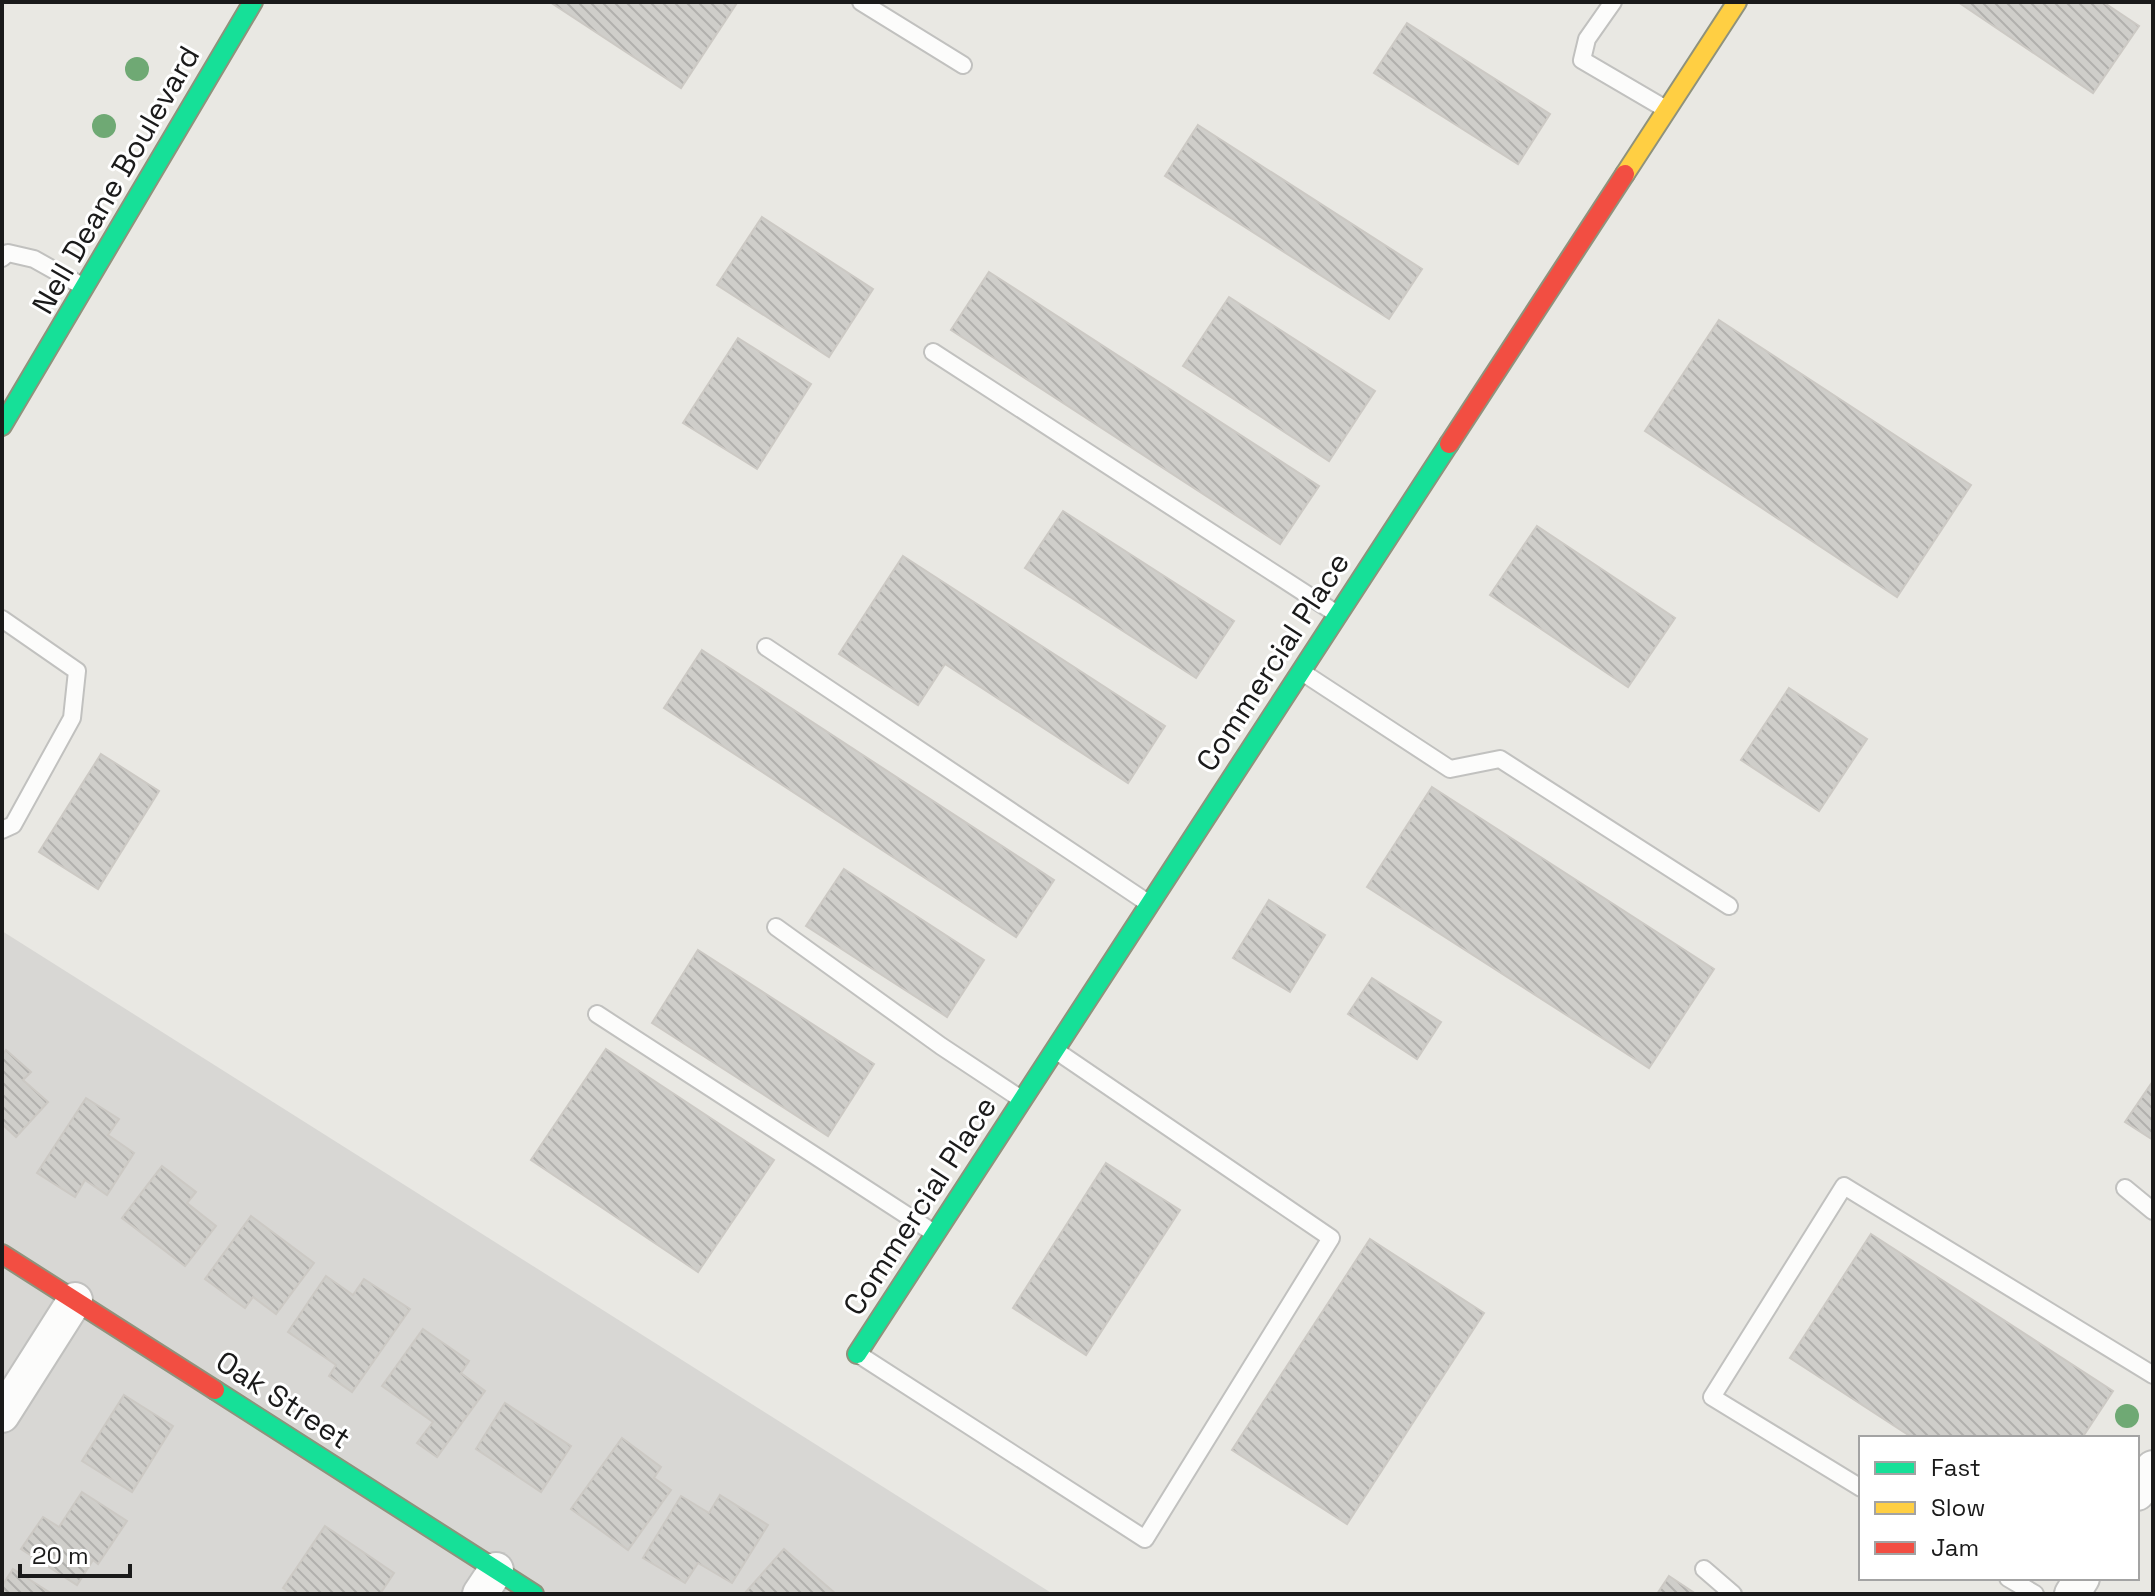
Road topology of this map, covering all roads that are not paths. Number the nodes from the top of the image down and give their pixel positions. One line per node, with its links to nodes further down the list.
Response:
1 (861, 2): 5 (lane)
2 (1613, 2): 6 (lane)
3 (1737, 2): 6 (street, Commercial Place)
4 (250, 3): 8 (street, Nell Deane Boulevard)
5 (963, 65)
6 (1667, 110): 11 (street, Commercial Place)
7 (2, 258): 8 (lane)
8 (86, 288): 10 (street, Nell Deane Boulevard)
9 (933, 352): 11 (lane)
10 (2, 426)
11 (1338, 615): 14 (street, Commercial Place)
12 (2, 619): 15 (lane)
13 (766, 647): 16 (lane)
14 (1301, 671): 16 (street, Commercial Place); 17 (lane)
15 (2, 830)
16 (1150, 903): 20 (street, Commercial Place)
17 (1729, 906)
18 (776, 927): 21 (lane)
19 (597, 1014): 24 (lane)
20 (1055, 1050): 21 (street, Commercial Place); 27 (lane)
21 (1022, 1100): 24 (street, Commercial Place)
22 (2125, 1188): 23 (lane)
23 (2153, 1211)
24 (935, 1234): 27 (street, Commercial Place)
25 (2, 1254): 26 (street, Oak Street)
26 (75, 1300): 29 (street); 35 (street, Oak Street)
27 (857, 1354)
28 (2153, 1375): 31 (lane)
29 (2, 1415)
30 (2153, 1468): 32 (street)
31 (1859, 1487)
32 (2139, 1490)
33 (1704, 1569): 37 (lane)
34 (2011, 1580): 38 (lane)
35 (488, 1582): 36 (street, Oak Street)
36 (534, 1594)
37 (1733, 1594)
38 (2035, 1594)

